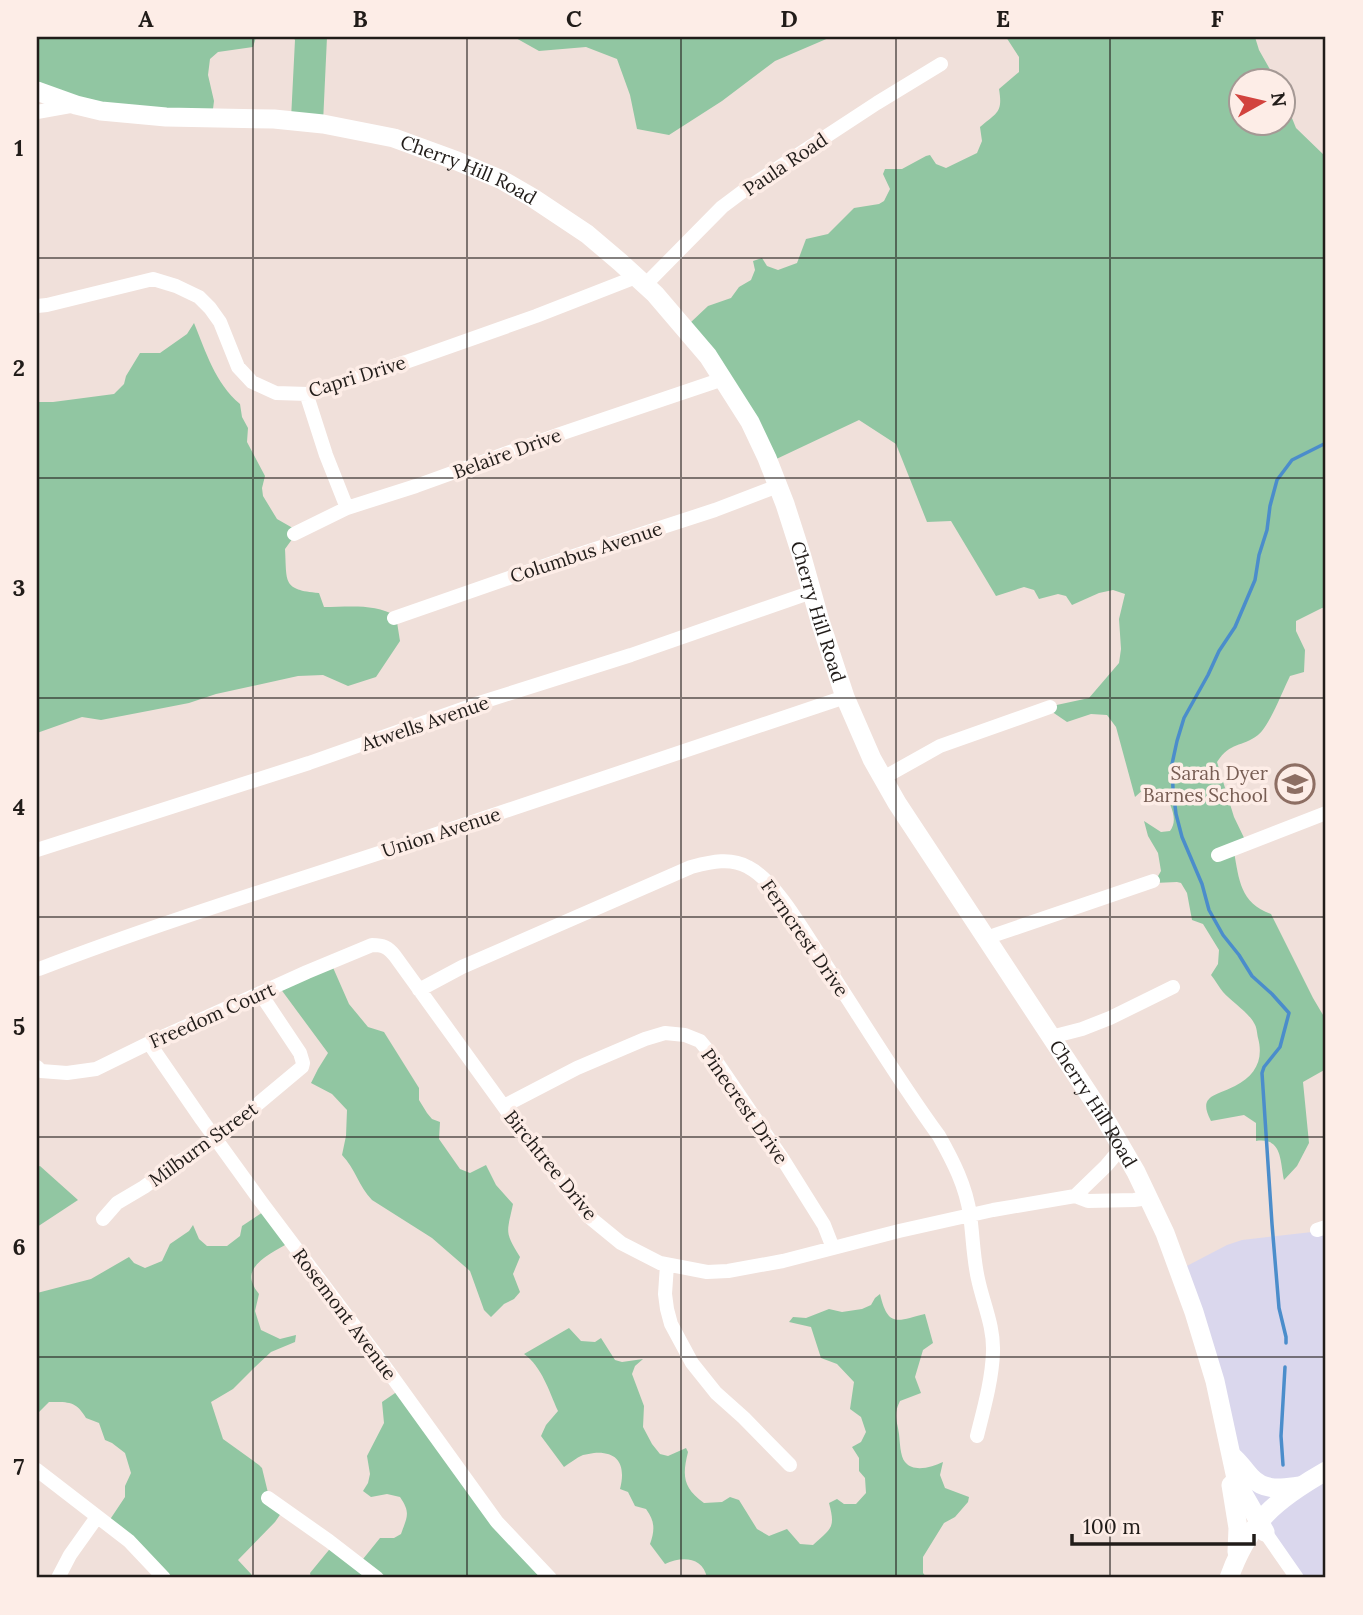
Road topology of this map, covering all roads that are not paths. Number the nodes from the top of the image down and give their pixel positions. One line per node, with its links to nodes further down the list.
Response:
1 (941, 64): 5 (street, Paula Road)
2 (37, 90): 3 (main road, Cherry Hill Road)
3 (76, 105): 4 (street); 5 (main road, Cherry Hill Road)
4 (37, 112)
5 (641, 281): 7 (main road, Cherry Hill Road); 8 (street, Capri Drive)
6 (37, 306): 8 (street, Capri Drive)
7 (723, 379): 9 (main road, Cherry Hill Road); 10 (street, Belaire Drive)
8 (308, 394): 10 (street)
9 (778, 486): 12 (main road, Cherry Hill Road); 13 (street, Columbus Avenue)
10 (347, 508): 11 (street, Belaire Drive)
11 (294, 534)
12 (812, 592): 14 (main road, Cherry Hill Road); 18 (street, Atwells Avenue)
13 (394, 618)
14 (845, 697): 16 (main road, Cherry Hill Road); 23 (street, Union Avenue)
15 (1050, 707): 16 (street)
16 (883, 778): 21 (main road, Cherry Hill Road)
17 (1326, 813): 19 (street)
18 (37, 850)
19 (1218, 855)
20 (1153, 881): 21 (street)
21 (986, 938): 27 (main road, Cherry Hill Road)
22 (380, 945): 25 (street, Birchtree Drive); 26 (street, Freedom Court)
23 (39, 969)
24 (1173, 987): 27 (street)
25 (419, 990): 30 (street, Birchtree Drive); 35 (street, Ferncrest Drive)
26 (260, 993): 28 (street, Freedom Court); 31 (street, Milburn Street)
27 (1051, 1037): 32 (main road, Cherry Hill Road)
28 (149, 1043): 29 (street, Freedom Court); 31 (street, Rosemont Avenue)
29 (38, 1071)
30 (504, 1107): 37 (street, Pinecrest Drive); 38 (street, Birchtree Drive)
31 (216, 1139): 36 (street, Milburn Street); 54 (street, Rosemont Avenue)
32 (1122, 1147): 33 (street); 34 (main road, Cherry Hill Road)
33 (1074, 1196): 34 (street, Birchtree Drive); 35 (street, Birchtree Drive)
34 (1149, 1198): 39 (main road, Cherry Hill Road)
35 (970, 1215): 37 (street, Birchtree Drive); 40 (street, Ferncrest Drive)
36 (103, 1219)
37 (833, 1248): 38 (street, Birchtree Drive)
38 (667, 1265): 42 (street)
39 (1221, 1411): 41 (main road, Cherry Hill Road); 50 (main road)
40 (977, 1436)
41 (1231, 1455): 46 (main road); 49 (main road, Cherry Hill Road)
42 (790, 1465)
43 (37, 1470): 48 (street)
44 (1326, 1471): 46 (main road)
45 (1326, 1484): 49 (main road)
46 (1301, 1486): 49 (main road)
47 (268, 1498): 53 (street)
48 (97, 1517): 51 (street); 52 (street)
49 (1262, 1527): 50 (main road); 56 (main road); 57 (street)
50 (1236, 1558): 55 (main road)
51 (58, 1578)
52 (164, 1578)
53 (377, 1578)
54 (550, 1578)
55 (1229, 1578)
56 (1238, 1578)
57 (1297, 1578)

